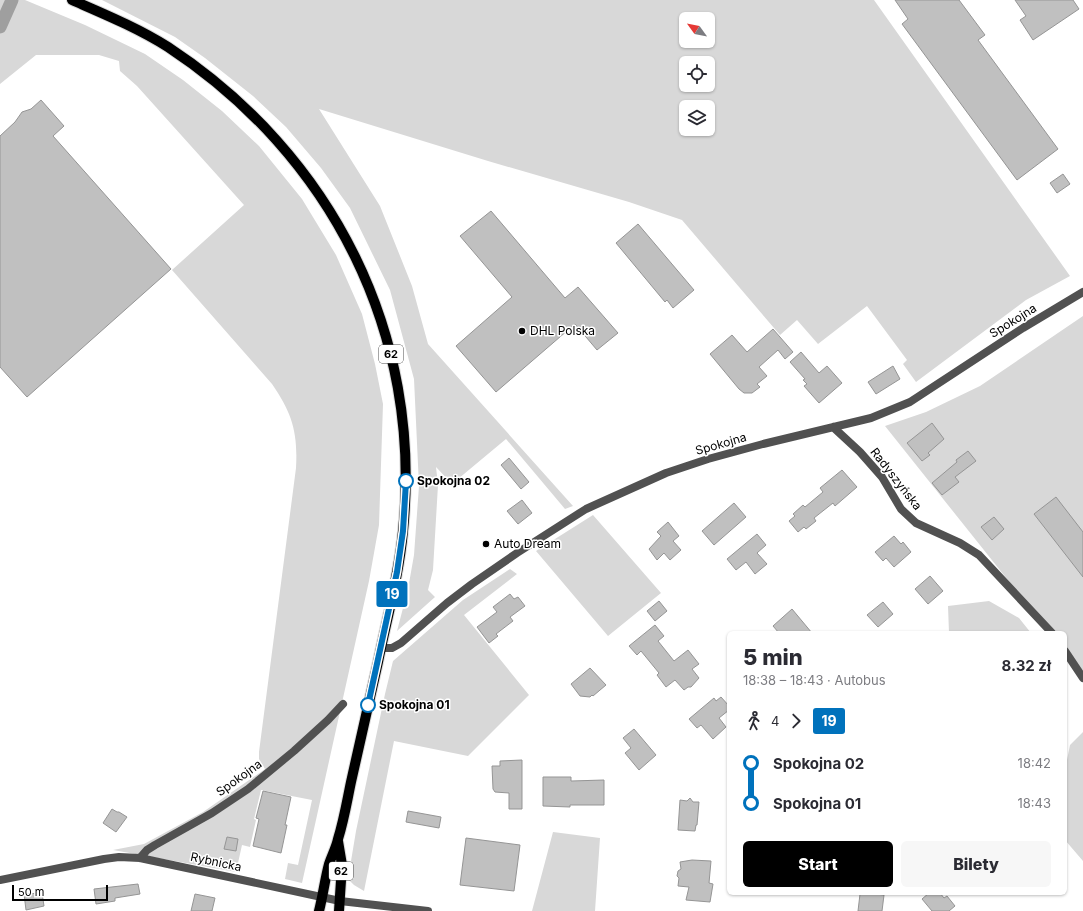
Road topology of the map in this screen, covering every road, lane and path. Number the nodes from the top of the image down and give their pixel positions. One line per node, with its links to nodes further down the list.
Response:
1 (72, 0): 5 (main road, 62)
2 (1083, 292): 3 (street, Spokojna)
3 (833, 427): 4 (street, Radyszyńska); 5 (street, Spokojna)
4 (1050, 631)
5 (380, 648): 9 (main road, 62)
6 (1067, 654): 7 (street)
7 (1083, 678)
8 (343, 704): 10 (street, Spokojna)
9 (338, 841): 12 (main road, 62); 13 (main road, 62)
10 (140, 858): 11 (street, Rybnicka); 12 (street, Rybnicka)
11 (0, 880)
12 (322, 897): 13 (street, Rybnicka); 14 (main road, 62)
13 (340, 906): 15 (street, Rybnicka)
14 (319, 911)
15 (428, 911)

